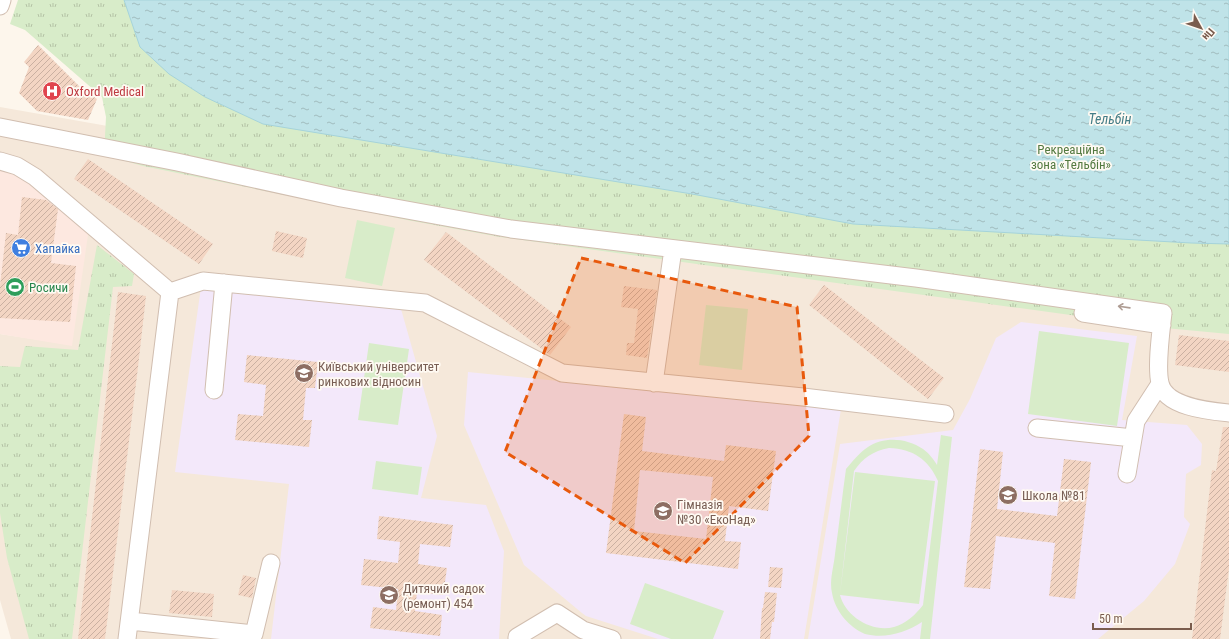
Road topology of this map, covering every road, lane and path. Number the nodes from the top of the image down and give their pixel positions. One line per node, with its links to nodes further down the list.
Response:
1 (2, 0): 2 (street)
2 (0, 6)
3 (0, 126): 6 (street)
4 (0, 138): 6 (street)
5 (0, 161): 8 (street)
6 (672, 254): 9 (street); 10 (street)
7 (224, 283): 8 (street); 9 (street); 11 (street)
8 (170, 292): 18 (street)
9 (654, 383): 13 (street)
10 (1160, 384): 12 (street); 15 (street)
11 (214, 390)
12 (1229, 413)
13 (945, 414)
14 (1036, 428): 15 (street)
15 (1133, 438): 16 (street)
16 (1127, 474)
17 (271, 563): 18 (street)
18 (130, 621): 19 (street)
19 (127, 639)
20 (517, 639): 21 (street)
21 (612, 639)

